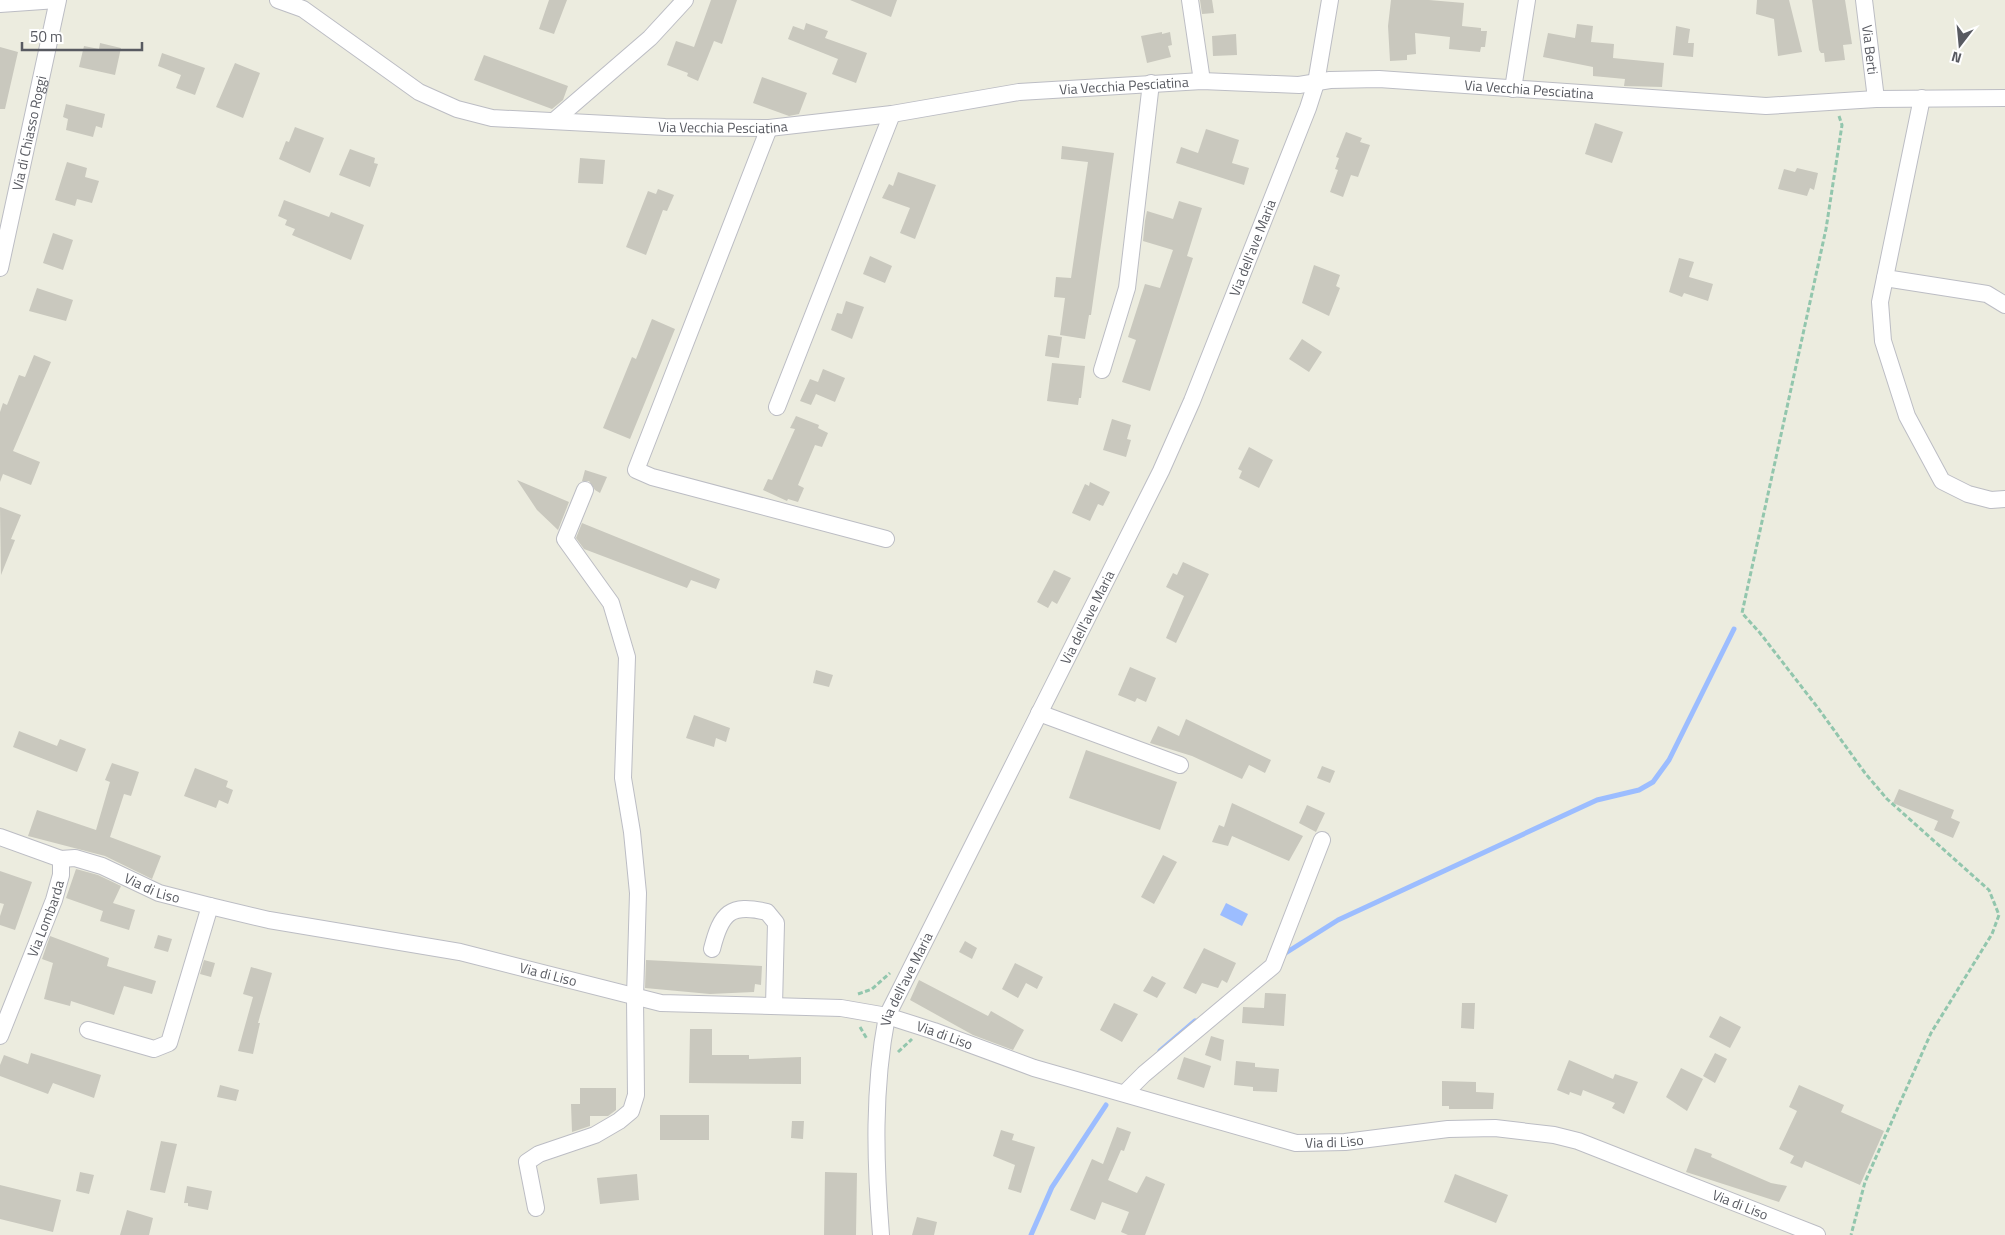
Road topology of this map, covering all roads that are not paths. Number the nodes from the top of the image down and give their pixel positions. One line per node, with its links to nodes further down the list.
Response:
1 (57, 0): 8 (street); 19 (street, Via di Chiasso Roggi)
2 (278, 0): 17 (street, Via Vecchia Pesciatina)
3 (685, 0): 17 (street)
4 (1190, 0): 9 (street)
5 (1330, 0): 11 (street, Via dell'ave Maria)
6 (1527, 0): 12 (street)
7 (1864, 0): 15 (street, Via Berti)
8 (0, 4)
9 (1202, 81): 10 (street, Via Vecchia Pesciatina); 11 (street, Via Vecchia Pesciatina)
10 (1151, 83): 16 (street, Via Vecchia Pesciatina); 22 (street)
11 (1316, 83): 12 (street, Via Vecchia Pesciatina); 27 (street, Via dell'ave Maria)
12 (1513, 89): 15 (street, Via Vecchia Pesciatina)
13 (1922, 98): 14 (street, Via Vecchia Pesciatina); 15 (street, Via Vecchia Pesciatina); 20 (street)
14 (2005, 98)
15 (1876, 99)
16 (892, 114): 18 (street, Via Vecchia Pesciatina); 23 (street)
17 (555, 120): 18 (street, Via Vecchia Pesciatina)
18 (769, 128): 26 (street)
19 (0, 268)
20 (1885, 278): 21 (street); 25 (street)
21 (2005, 305)
22 (1102, 370)
23 (776, 407)
24 (585, 490): 34 (street)
25 (2005, 499)
26 (886, 539)
27 (1039, 713): 28 (street); 36 (street, Via dell'ave Maria)
28 (1180, 765)
29 (0, 837): 31 (street, Via Lombarda)
30 (1322, 840): 39 (street)
31 (61, 860): 32 (street, Via di Liso); 38 (street, Via Lombarda)
32 (210, 906): 34 (street, Via di Liso); 37 (street)
33 (712, 949): 35 (street)
34 (635, 997): 35 (street, Via di Liso); 40 (street)
35 (774, 1006): 36 (street, Via di Liso)
36 (887, 1016): 39 (street, Via di Liso); 41 (street, Via dell'ave Maria)
37 (88, 1030)
38 (0, 1036)
39 (1125, 1093): 42 (street, Via di Liso)
40 (536, 1208)
41 (881, 1235)
42 (1817, 1235)

